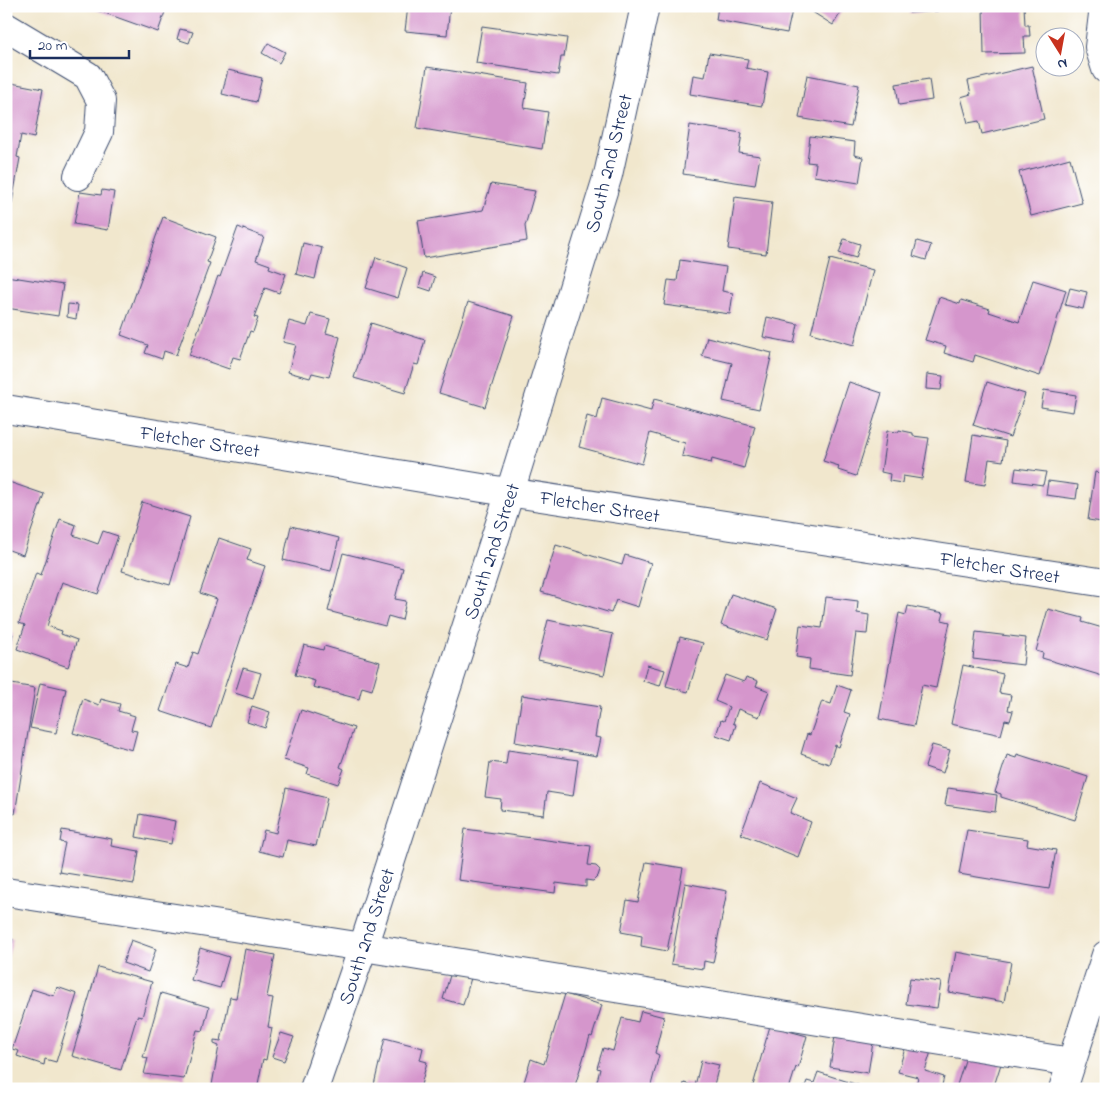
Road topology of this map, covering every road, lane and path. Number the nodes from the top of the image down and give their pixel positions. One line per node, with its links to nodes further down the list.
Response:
1 (645, 6): 7 (street, South 2nd Street)
2 (1104, 6): 4 (street)
3 (6, 27): 5 (street)
4 (1106, 69)
5 (78, 176)
6 (6, 409): 7 (street, Fletcher Street)
7 (510, 492): 8 (street, Fletcher Street); 10 (street, South 2nd Street)
8 (1106, 583)
9 (6, 892): 10 (street)
10 (363, 947): 12 (street); 13 (street, South 2nd Street)
11 (1106, 955): 12 (street)
12 (1072, 1062): 14 (street)
13 (314, 1089)
14 (1063, 1089)

